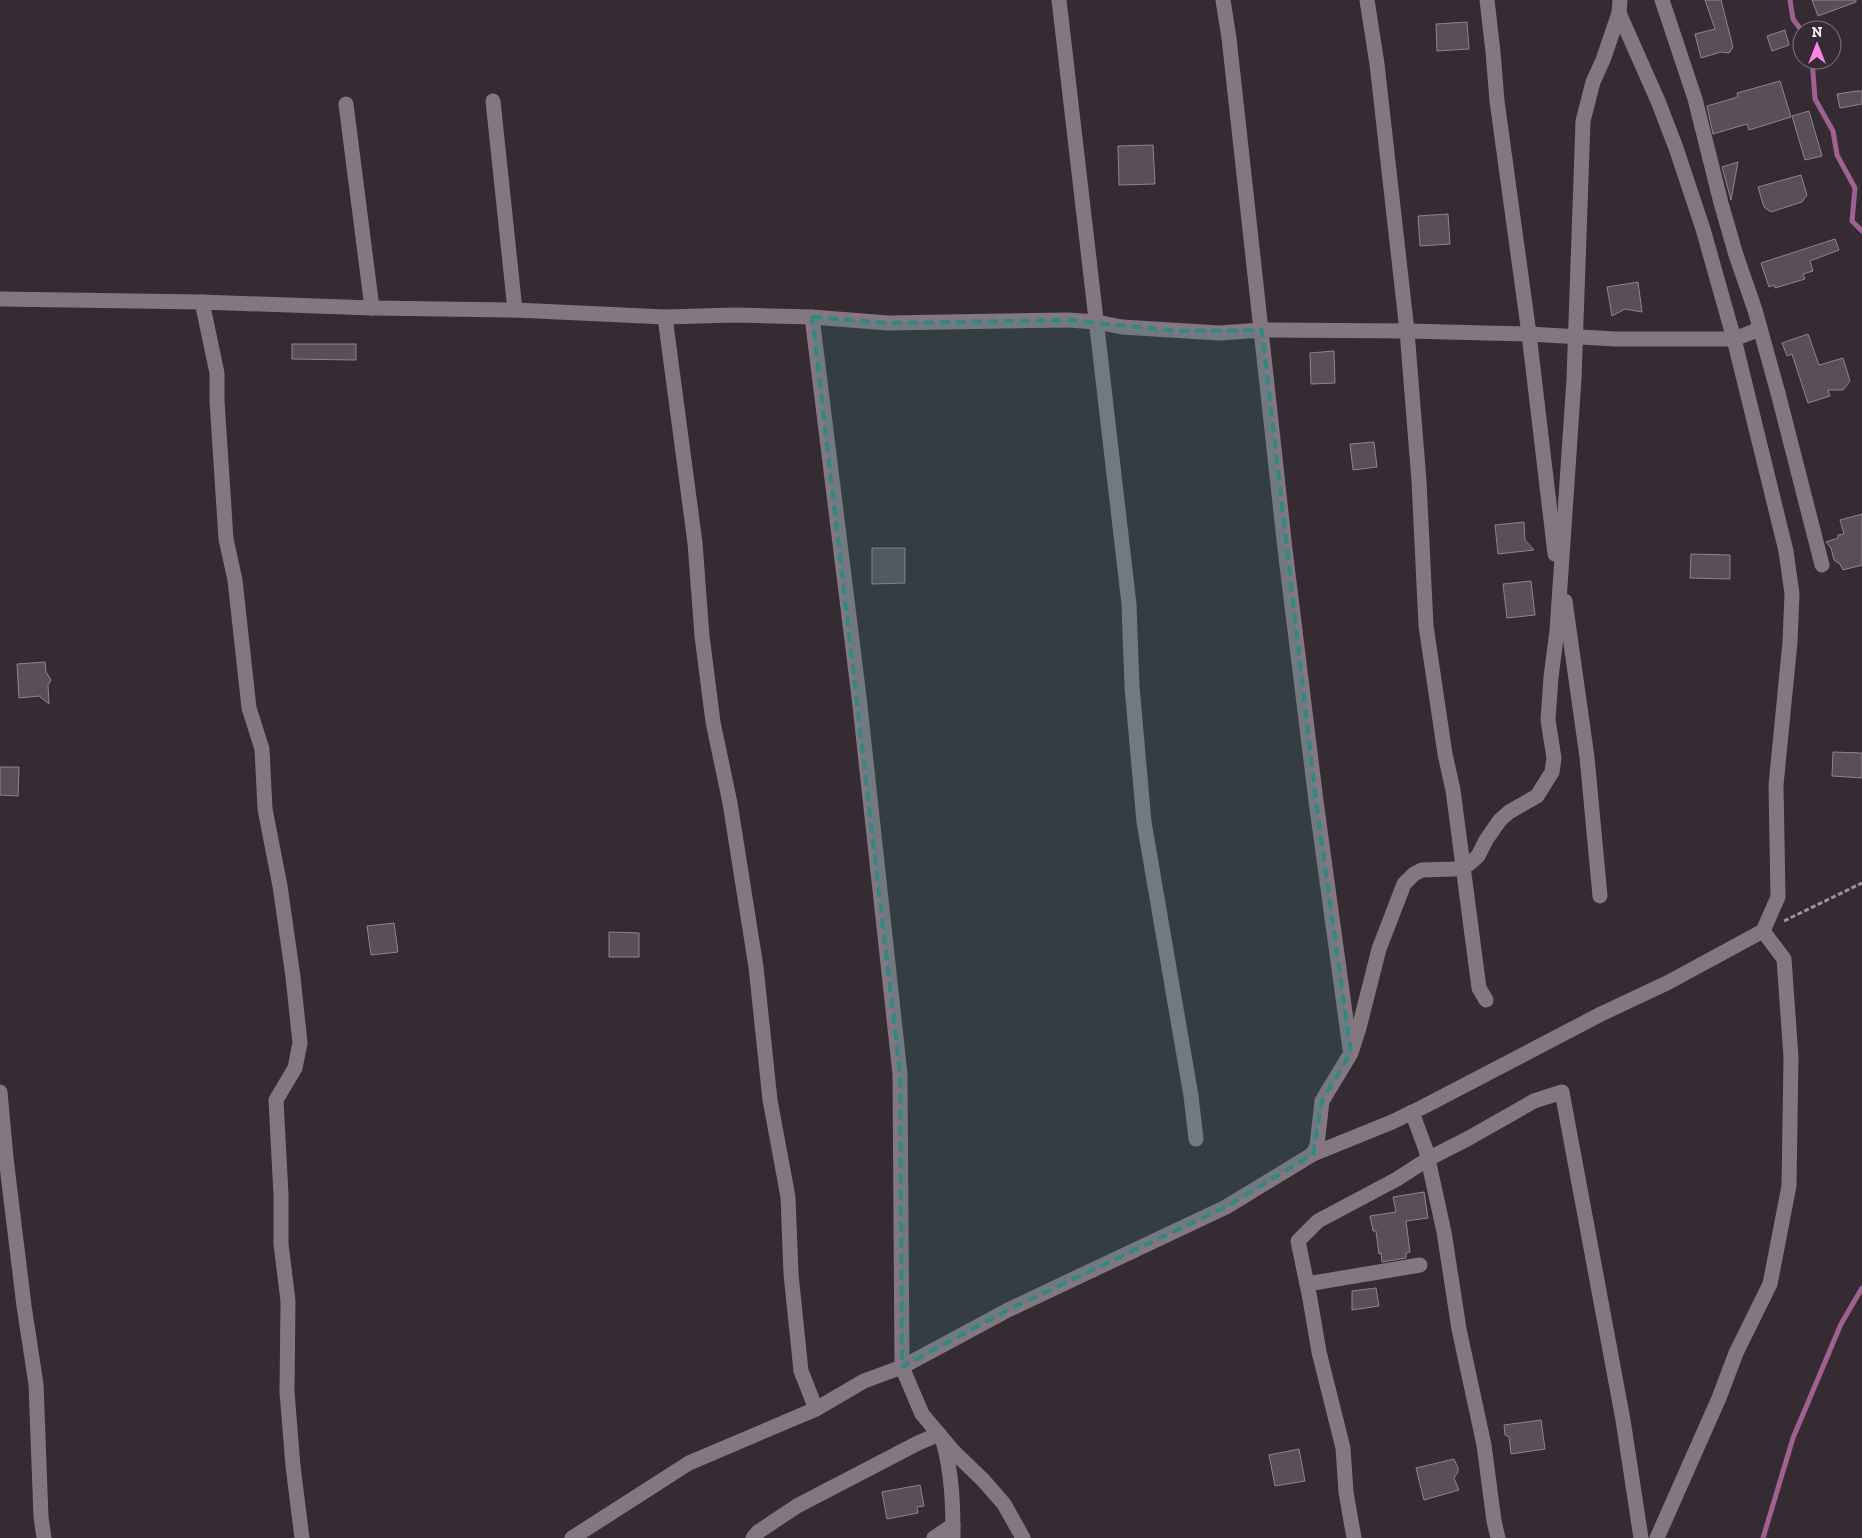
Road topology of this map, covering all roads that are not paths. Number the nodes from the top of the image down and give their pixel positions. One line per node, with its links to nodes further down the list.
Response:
1 (1059, 0): 15 (street)
2 (1223, 0): 17 (street)
3 (1367, 0): 18 (street)
4 (1487, 0): 19 (street)
5 (1662, 0): 16 (street)
6 (1619, 7): 20 (street); 21 (street)
7 (493, 101): 12 (street)
8 (346, 104): 11 (street)
9 (0, 299): 10 (street)
10 (202, 302): 11 (street); 41 (street)
11 (372, 308): 12 (street)
12 (515, 310): 13 (street)
13 (665, 317): 14 (street); 37 (street)
14 (812, 317): 15 (street); 36 (street)
15 (1097, 322): 17 (street); 31 (street)
16 (1760, 329): 21 (street); 22 (street)
17 (1262, 330): 18 (street); 28 (street)
18 (1407, 331): 19 (street); 24 (street)
19 (1529, 334): 20 (street); 23 (street)
20 (1576, 336): 21 (street); 23 (street)
21 (1734, 339): 26 (street)
22 (1822, 565)
23 (1561, 571): 24 (street); 25 (street)
24 (1464, 866): 27 (street); 28 (street)
25 (1600, 896)
26 (1763, 931): 30 (street); 49 (street)
27 (1486, 1000)
28 (1351, 1053): 32 (street)
29 (0, 1092): 40 (street)
30 (1412, 1112): 32 (street); 33 (street)
31 (1196, 1139)
32 (1313, 1154): 36 (street)
33 (1428, 1159): 35 (street); 47 (street); 48 (street)
34 (1420, 1265): 35 (street)
35 (1307, 1284): 46 (street)
36 (902, 1367): 37 (street); 38 (street)
37 (816, 1409): 42 (street)
38 (941, 1436): 39 (street); 43 (street); 45 (street)
39 (953, 1532): 44 (street)
40 (44, 1538)
41 (302, 1538)
42 (572, 1538)
43 (753, 1538)
44 (934, 1538)
45 (1023, 1538)
46 (1354, 1538)
47 (1498, 1538)
48 (1641, 1538)
49 (1657, 1538)

